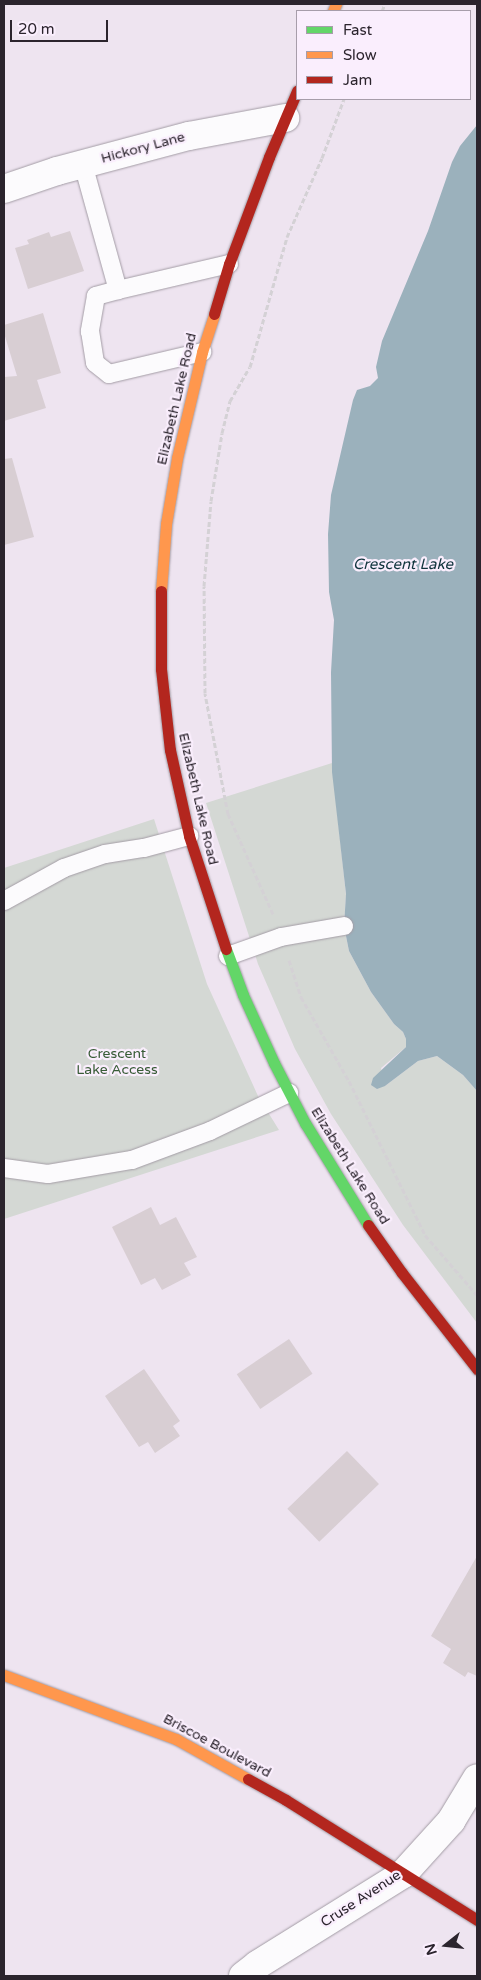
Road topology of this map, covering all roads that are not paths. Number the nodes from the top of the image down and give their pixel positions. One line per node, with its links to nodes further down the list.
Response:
1 (296, 93): 2 (street, Elizabeth Lake Road)
2 (285, 118): 3 (street, Hickory Lane); 5 (street, Elizabeth Lake Road)
3 (83, 164): 4 (street, Hickory Lane); 6 (lane)
4 (4, 189)
5 (229, 264): 6 (lane); 7 (street, Elizabeth Lake Road)
6 (118, 290): 7 (lane)
7 (202, 352): 8 (street, Elizabeth Lake Road)
8 (189, 836): 9 (lane); 11 (street, Elizabeth Lake Road)
9 (4, 901)
10 (344, 926): 11 (lane)
11 (228, 956): 12 (street, Elizabeth Lake Road)
12 (289, 1093): 13 (lane); 14 (street, Elizabeth Lake Road)
13 (4, 1168)
14 (477, 1369)
15 (4, 1675): 17 (street, Briscoe Boulevard)
16 (477, 1778): 17 (street, Cruse Avenue)
17 (403, 1874): 18 (street, Briscoe Boulevard); 19 (street, Cruse Avenue)
18 (477, 1920)
19 (243, 1976)

